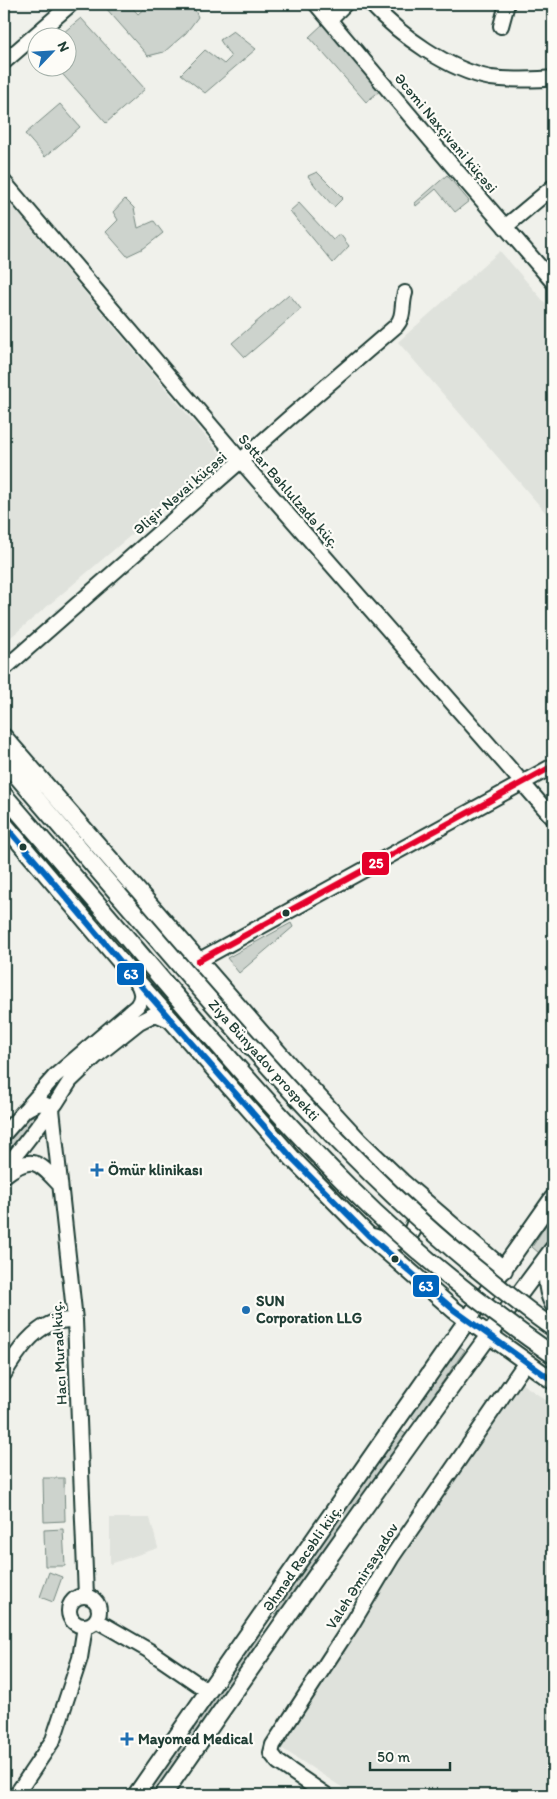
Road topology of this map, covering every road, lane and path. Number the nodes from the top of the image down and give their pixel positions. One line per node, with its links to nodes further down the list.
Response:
1 (71, 4): 8 (street)
2 (316, 4): 6 (street, Əcəmi Naxçivani küçəsi)
3 (345, 4): 6 (street)
4 (371, 4): 9 (street)
5 (507, 4): 7 (street)
6 (330, 18): 12 (street, Əcəmi Naxçivani küçəsi)
7 (501, 26)
8 (4, 62)
9 (553, 78)
10 (4, 182): 15 (street, Səttar Bəhlulzadə küç.)
11 (553, 187): 12 (street)
12 (505, 227): 13 (street, Əcəmi Naxçivani küçəsi)
13 (553, 282)
14 (405, 293): 15 (street, Əlişir Nəvai küçəsi)
15 (240, 461): 16 (street, Əlişir Nəvai küçəsi); 21 (street, Səttar Bəhlulzadə küç.)
16 (4, 669)
17 (4, 737): 28 (main road, Ziya Bünyadov prospekti)
18 (4, 744): 26 (main road)
19 (4, 761): 26 (main road, Ziya Bünyadov prospekti)
20 (553, 766): 21 (street)
21 (521, 782): 24 (street, Səttar Bəhlulzadə küç.); 28 (street)
22 (4, 795): 27 (main road, Ziya Bünyadov prospekti)
23 (4, 808): 27 (main road)
24 (553, 818)
25 (4, 824): 29 (main road)
26 (88, 858): 46 (main road, Ziya Bünyadov prospekti, bridge)
27 (69, 872): 48 (main road, Ziya Bünyadov prospekti, bridge)
28 (198, 961): 36 (main road, Ziya Bünyadov prospekti)
29 (136, 980): 30 (main road); 32 (street)
30 (172, 1022): 31 (street); 39 (main road)
31 (52, 1109): 32 (street); 34 (street); 37 (street, Hacı Murad küç.)
32 (24, 1110): 33 (street)
33 (4, 1134)
34 (4, 1170)
35 (4, 1176): 37 (street)
36 (402, 1182): 39 (main road); 42 (main road, Ziya Bünyadov prospekti)
37 (60, 1185): 44 (street, Hacı Murad küç.)
38 (553, 1198): 42 (main road, Əhməd Rəcəbli küç.)
39 (368, 1235): 45 (main road)
40 (553, 1249): 47 (main road, Əhməd Rəcəbli küç.)
41 (553, 1253): 43 (main road)
42 (504, 1270): 45 (main road, Əhməd Rəcəbli küç.)
43 (553, 1304)
44 (75, 1320): 50 (street); 54 (street, Hacı Murad küç.)
45 (468, 1320): 47 (main road); 52 (main road, Əhməd Rəcəbli küç.)
46 (553, 1328)
47 (489, 1336): 49 (main road); 53 (main road, Əhməd Rəcəbli küç.)
48 (553, 1355)
49 (526, 1362): 51 (main road); 62 (street, Valeh Əmirsayadov)
50 (4, 1374)
51 (553, 1381)
52 (400, 1416): 53 (main road); 56 (main road, Əhməd Rəcəbli küç.)
53 (420, 1430): 57 (main road, Əhməd Rəcəbli küç.)
54 (86, 1596): 55 (street); 55 (street)
55 (91, 1623): 58 (street); 59 (street)
56 (255, 1624): 57 (main road); 58 (main road, Əhməd Rəcəbli küç.)
57 (272, 1636): 61 (main road, Əhməd Rəcəbli küç.)
58 (208, 1692): 60 (main road, Əhməd Rəcəbli küç.)
59 (16, 1795)
60 (136, 1795)
61 (163, 1795)
62 (326, 1795)

